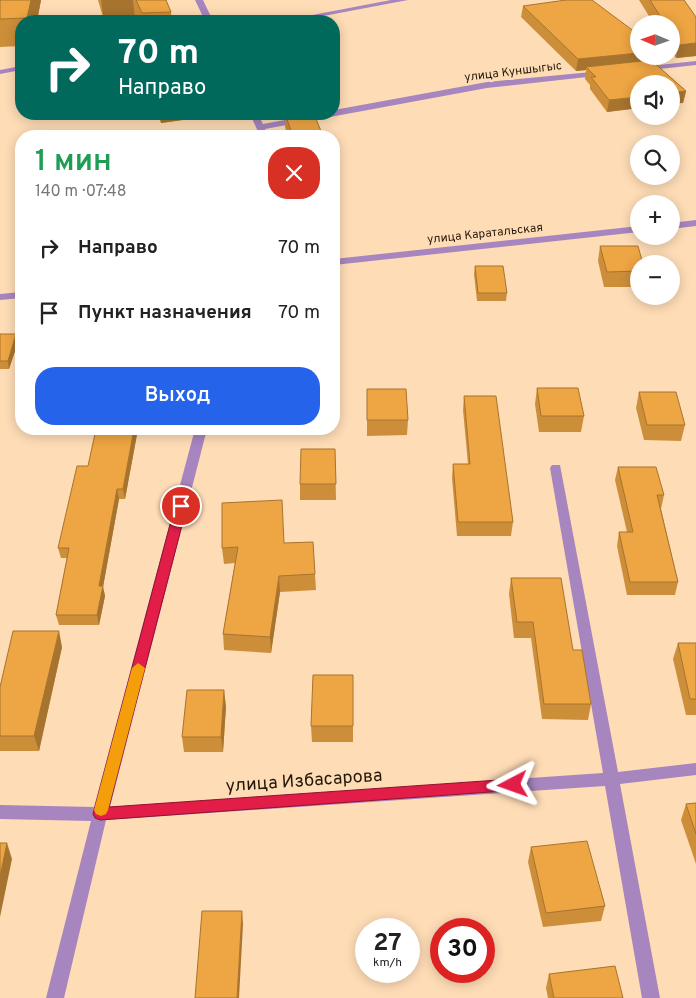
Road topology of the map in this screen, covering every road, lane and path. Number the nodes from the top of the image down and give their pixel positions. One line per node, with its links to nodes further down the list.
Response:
1 (199, 0): 3 (street)
2 (404, 0): 4 (street)
3 (206, 15)
4 (319, 15)
5 (696, 63): 7 (street)
6 (15, 69): 8 (street)
7 (630, 70)
8 (0, 72)
9 (610, 72): 10 (street, улица Куншыгыс)
10 (340, 113)
11 (257, 120): 13 (street)
12 (299, 120): 13 (street, улица Куншыгыс)
13 (261, 127): 14 (street)
14 (262, 130)
15 (696, 223): 16 (street)
16 (680, 225)
17 (630, 230): 18 (street, улица Каратальская)
18 (340, 261)
19 (15, 295): 20 (street)
20 (0, 297)
21 (199, 435): 26 (street)
22 (556, 468): 24 (street)
23 (696, 769): 24 (street, улица Избасарова)
24 (611, 779): 26 (street, улица Избасарова); 28 (street)
25 (0, 812): 26 (street, улица Избасарова)
26 (100, 814): 27 (street)
27 (55, 998)
28 (651, 998)

